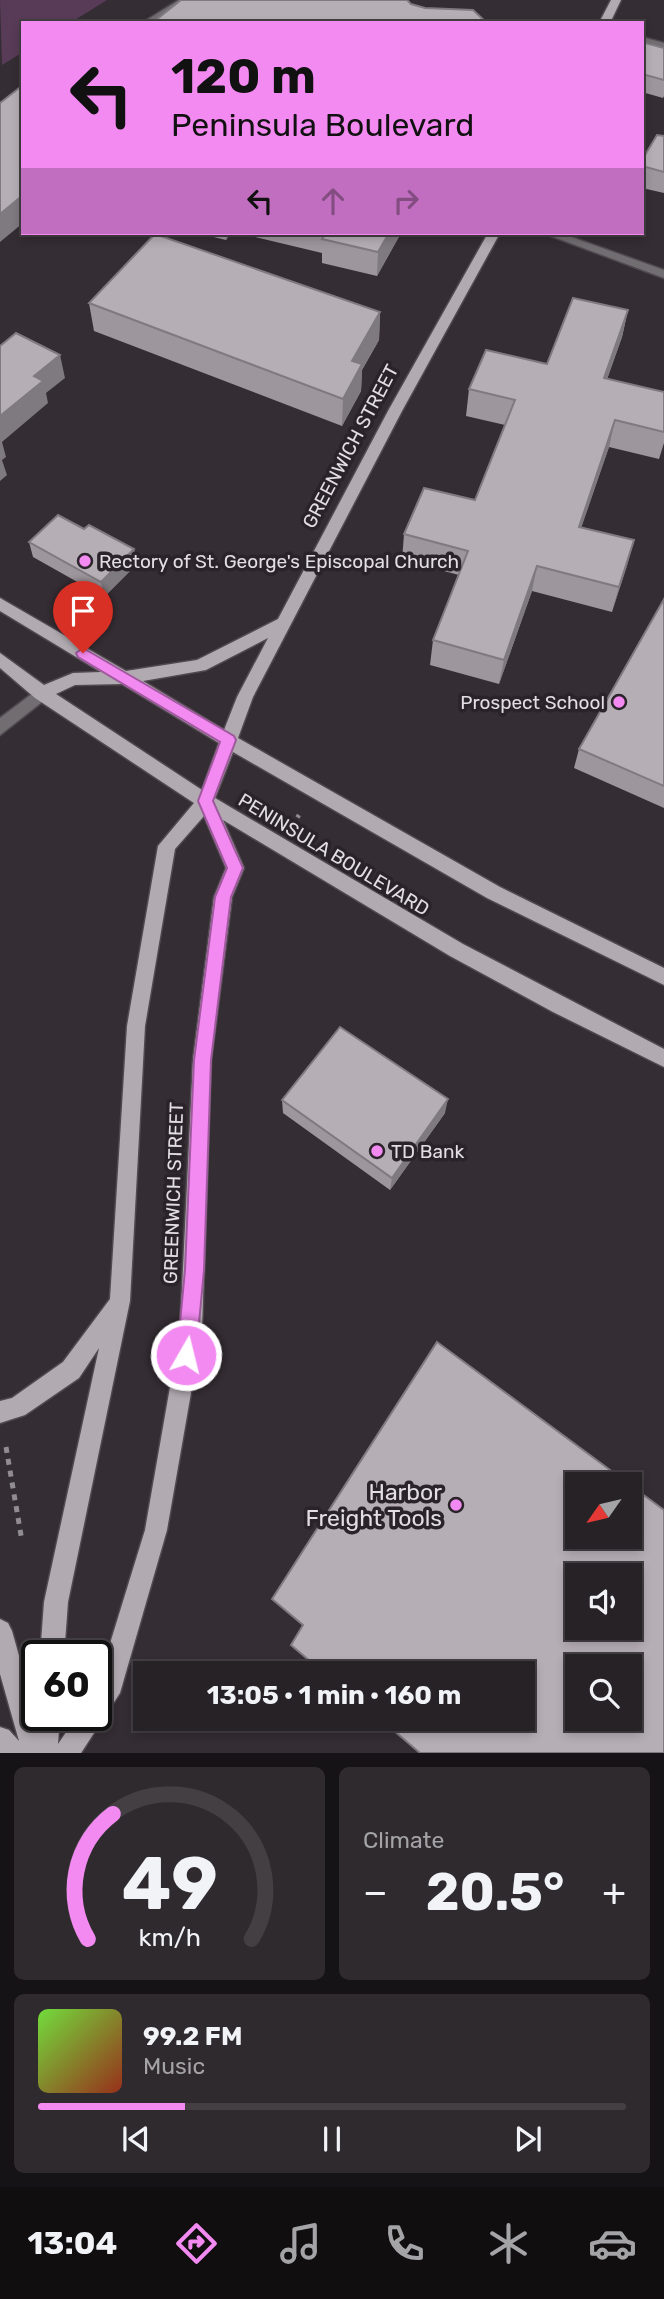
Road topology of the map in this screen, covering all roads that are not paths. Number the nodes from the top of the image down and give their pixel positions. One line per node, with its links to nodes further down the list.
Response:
1 (186, 0): 3 (street)
2 (616, 0): 4 (main road)
3 (152, 21)
4 (605, 21)
5 (644, 41): 6 (street)
6 (664, 47)
7 (493, 235): 11 (main road, GREENWICH STREET)
8 (555, 235): 9 (street)
9 (664, 274)
10 (0, 604): 13 (main road)
11 (284, 623): 13 (main road); 16 (main road, GREENWICH STREET)
12 (0, 659): 14 (main road, PENINSULA BOULEVARD)
13 (125, 678): 14 (main road); 16 (main road)
14 (41, 693): 15 (street); 17 (main road, PENINSULA BOULEVARD)
15 (0, 728)
16 (229, 740): 17 (main road, GREENWICH STREET); 18 (main road)
17 (206, 801): 19 (main road, PENINSULA BOULEVARD); 20 (main road, GREENWICH STREET); 24 (main road, GREENWICH STREET)
18 (664, 977)
19 (664, 1058)
20 (120, 1301): 21 (main road); 23 (main road, GREENWICH STREET)
21 (0, 1412)
22 (0, 1630): 29 (main road)
23 (53, 1640)
24 (112, 1679)
25 (47, 1731): 30 (main road)
26 (81, 1731): 31 (main road)
27 (0, 1739): 28 (main road)
28 (13, 1753)
29 (34, 1753)
30 (45, 1753)
31 (65, 1753)

